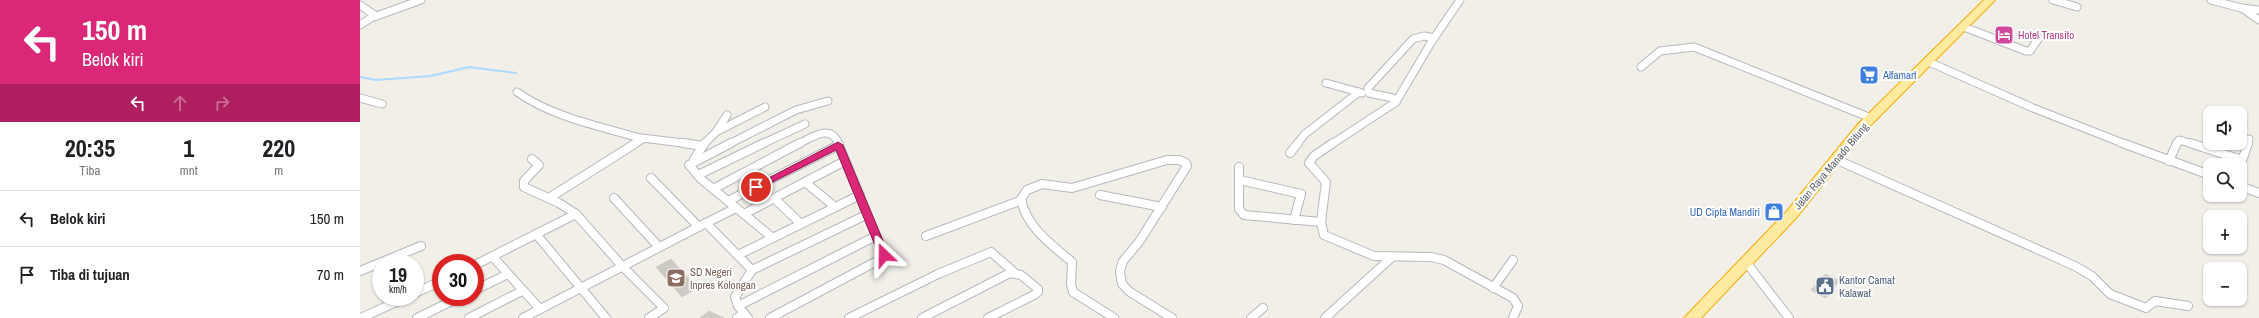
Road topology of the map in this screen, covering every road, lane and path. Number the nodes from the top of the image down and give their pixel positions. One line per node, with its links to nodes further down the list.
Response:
1 (421, 0): 10 (street)
2 (1460, 0): 14 (street)
3 (1990, 0): 13 (highway, Jalan Raya Manado Bitung)
4 (2053, 0): 7 (street)
5 (2211, 0): 8 (street)
6 (360, 4): 10 (street)
7 (2077, 7)
8 (2241, 8): 9 (street); 11 (street)
9 (2259, 10)
10 (376, 16): 12 (street)
11 (2259, 20)
12 (360, 25)
13 (1964, 27): 15 (street); 16 (highway, Jalan Raya Manado Bitung)
14 (1434, 38): 21 (street); 24 (street)
15 (2039, 38)
16 (1929, 62): 28 (highway, Jalan Raya Manado Bitung); 41 (street)
17 (1641, 67): 28 (street)
18 (1326, 83): 20 (street)
19 (517, 92): 31 (street)
20 (1359, 92): 21 (street); 35 (street)
21 (1371, 94): 24 (street)
22 (360, 98): 25 (street)
23 (828, 101): 42 (street)
24 (1396, 102): 66 (street)
25 (382, 104)
26 (765, 107): 30 (street)
27 (727, 115): 30 (street)
28 (1871, 118): 39 (highway, Jalan Raya Manado Bitung)
29 (805, 124): 45 (street)
30 (716, 132): 34 (street)
31 (642, 138): 34 (street); 54 (street)
32 (2249, 139): 37 (street)
33 (838, 145): 40 (street); 49 (street); 58 (street)
34 (702, 146): 42 (street)
35 (1290, 153)
36 (2228, 158): 41 (street)
37 (2243, 158)
38 (532, 159): 54 (street)
39 (1835, 159): 80 (highway, Jalan Raya Manado Bitung); 92 (street)
40 (845, 161): 48 (street); 52 (street)
41 (2169, 161): 44 (street)
42 (691, 162): 45 (street)
43 (1239, 166): 47 (street)
44 (2203, 173)
45 (698, 175): 49 (street)
46 (651, 178): 68 (street)
47 (1240, 180): 65 (street); 65 (street)
48 (805, 182): 56 (street); 59 (street)
49 (713, 189): 58 (street)
50 (2247, 189): 51 (street)
51 (2259, 193)
52 (860, 195): 59 (street); 64 (street)
53 (1100, 195): 60 (street)
54 (549, 198): 62 (street)
55 (614, 198): 74 (street)
56 (774, 198): 63 (street); 67 (street)
57 (1022, 200): 60 (street); 71 (street); 106 (street)
58 (728, 201): 61 (street)
59 (835, 207): 67 (street)
60 (1162, 207): 107 (street)
61 (736, 208): 63 (street); 68 (street)
62 (576, 214): 69 (street); 81 (street)
63 (744, 214): 72 (street)
64 (866, 215): 70 (street); 82 (street)
65 (1294, 220): 66 (street)
66 (1321, 222): 77 (street)
67 (801, 224): 72 (street)
68 (702, 225): 74 (street); 75 (street)
69 (536, 234): 76 (street); 87 (street)
70 (876, 236): 95 (street); 102 (street)
71 (926, 236)
72 (772, 238): 75 (street)
73 (421, 246): 83 (street)
74 (659, 247): 81 (street)
75 (738, 255): 82 (street)
76 (493, 257): 79 (street); 85 (street)
77 (1392, 257): 88 (street); 109 (street)
78 (1513, 260): 88 (street)
79 (484, 261)
80 (1746, 262): 111 (highway, Jalan Raya Manado Bitung); 112 (street)
81 (622, 266): 87 (street); 101 (street)
82 (752, 270): 95 (street)
83 (360, 271)
84 (1015, 273): 103 (street); 104 (street); 105 (street)
85 (508, 274): 86 (street); 89 (street)
86 (484, 286)
87 (582, 287): 94 (street); 100 (street)
88 (1493, 288): 110 (street)
89 (522, 291): 94 (street); 98 (street)
90 (387, 306): 96 (street)
91 (442, 306): 97 (street)
92 (2188, 306)
93 (1263, 308): 108 (street)
94 (540, 309): 99 (street)
95 (742, 314)
96 (361, 318)
97 (417, 318)
98 (469, 318)
99 (523, 318)
100 (606, 318)
101 (649, 318)
102 (770, 318)
103 (849, 318)
104 (922, 318)
105 (988, 318)
106 (1114, 318)
107 (1172, 318)
108 (1251, 318)
109 (1326, 318)
110 (1513, 318)
111 (1692, 318)
112 (1789, 318)

